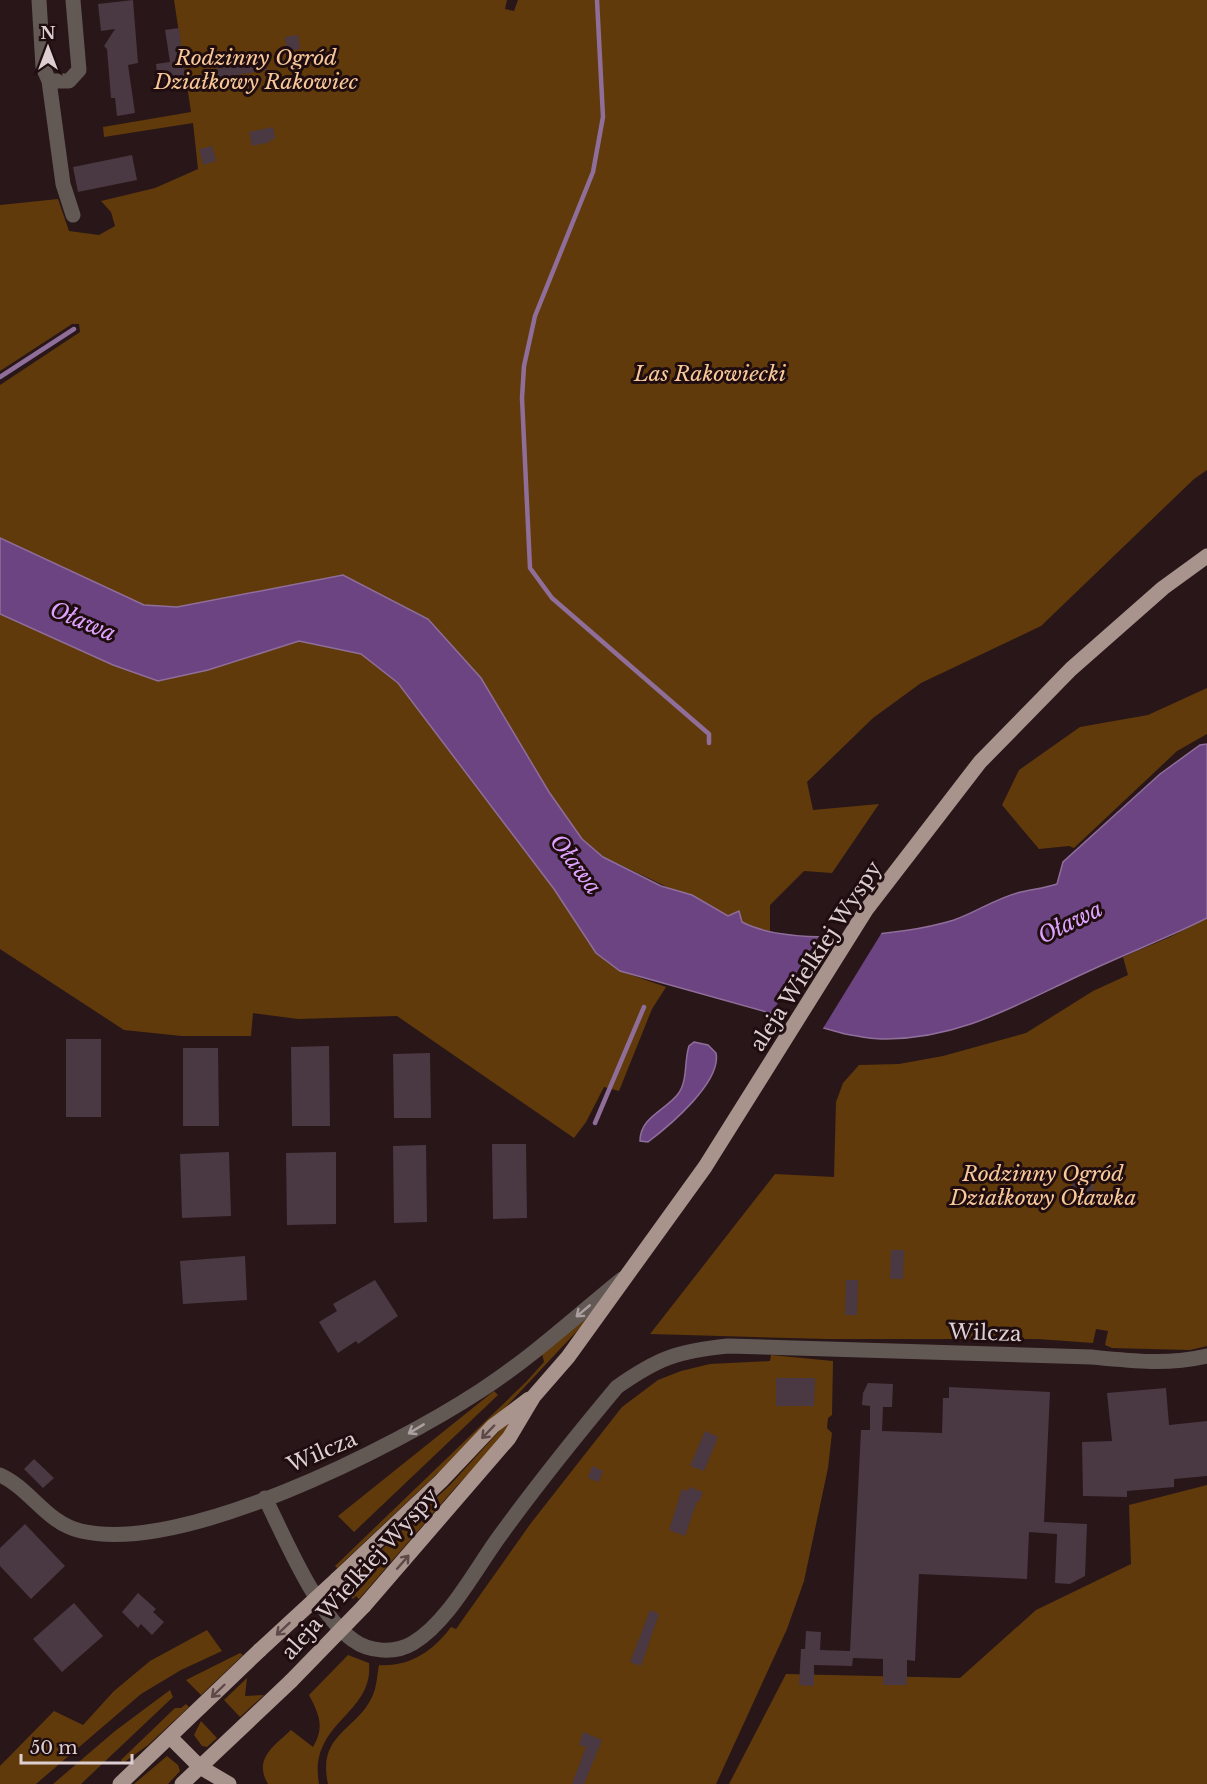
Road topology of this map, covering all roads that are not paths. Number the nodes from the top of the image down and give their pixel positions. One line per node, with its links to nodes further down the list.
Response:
1 (39, 0): 3 (street)
2 (73, 0): 3 (street)
3 (49, 81): 4 (street)
4 (73, 215)
5 (1207, 556): 6 (main road, aleja Wielkiej Wyspy)
6 (628, 1273): 8 (main road, aleja Wielkiej Wyspy); 10 (street, Wilcza, one-way to 10)
7 (1207, 1356): 10 (street, Wilcza)
8 (534, 1396): 11 (main road, aleja Wielkiej Wyspy, one-way to 11, bridge); 12 (main road, aleja Wielkiej Wyspy, one-way to 8, bridge)
9 (0, 1475): 10 (street, Wilcza)
10 (264, 1498)
11 (170, 1737): 12 (main road); 13 (main road, aleja Wielkiej Wyspy)
12 (200, 1767): 14 (main road, aleja Wielkiej Wyspy); 15 (main road); 16 (main road)
13 (120, 1784)
14 (182, 1784)
15 (210, 1784)
16 (229, 1784)

